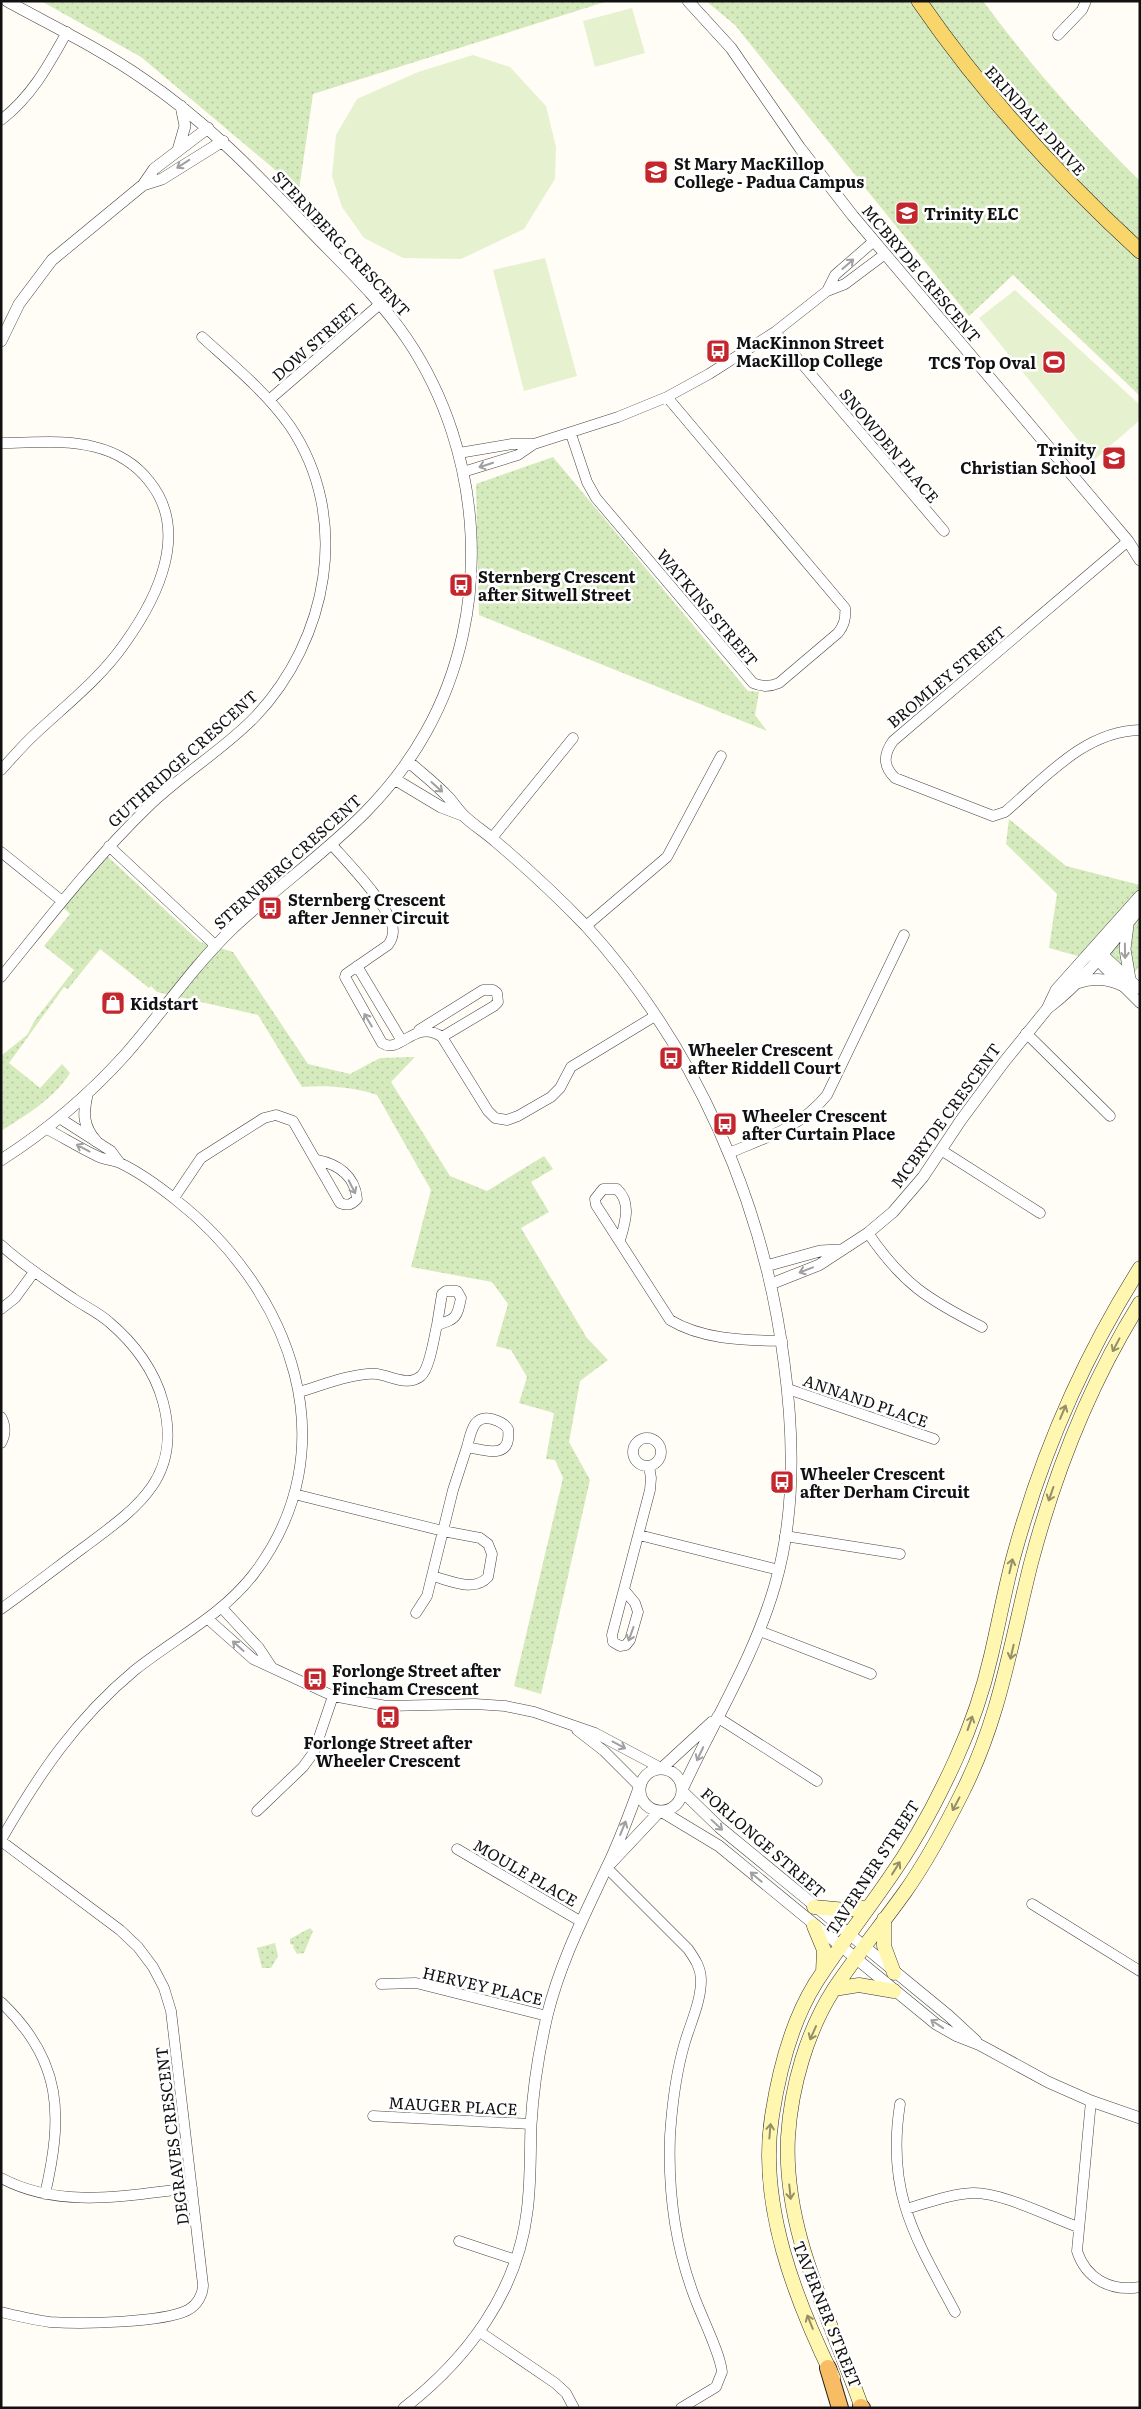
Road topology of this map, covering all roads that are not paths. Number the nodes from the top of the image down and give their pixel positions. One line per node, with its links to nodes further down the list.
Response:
1 (6, 1): 5 (street, STERNBERG CRESCENT)
2 (688, 1): 13 (street, MCBRYDE CRESCENT)
3 (920, 1): 14 (main road, ERINDALE DRIVE)
4 (1086, 1): 6 (street)
5 (67, 32): 7 (street, STERNBERG CRESCENT); 8 (street)
6 (1058, 36)
7 (181, 106): 9 (street, STERNBERG CRESCENT); 11 (street)
8 (1, 120)
9 (208, 128): 10 (street, STERNBERG CRESCENT); 11 (street)
10 (223, 141): 12 (street, one-way to 12); 17 (street, STERNBERG CRESCENT)
11 (178, 151): 12 (street)
12 (143, 186): 20 (street)
13 (874, 241): 15 (street, MCBRYDE CRESCENT); 16 (street, one-way to 13)
14 (1140, 251)
15 (885, 254): 16 (street); 29 (street, MCBRYDE CRESCENT)
16 (827, 291): 18 (street)
17 (380, 304): 22 (street, DOW STREET); 26 (street, STERNBERG CRESCENT)
18 (775, 332): 21 (street); 28 (street, SNOWDEN PLACE)
19 (202, 337): 22 (street, GUTHRIDGE CRESCENT)
20 (1, 341)
21 (667, 397): 23 (street); 23 (street, WATKINS STREET)
22 (269, 400): 40 (street, GUTHRIDGE CRESCENT)
23 (571, 434): 25 (street)
24 (1, 443): 35 (street)
25 (534, 444): 26 (street); 27 (street, one-way to 27)
26 (459, 453): 27 (street, STERNBERG CRESCENT)
27 (463, 472): 34 (street, STERNBERG CRESCENT)
28 (944, 530)
29 (1128, 541): 30 (street, MCBRYDE CRESCENT); 31 (street, BROMLEY STREET)
30 (1140, 560)
31 (1140, 730)
32 (573, 738): 38 (street)
33 (721, 756): 45 (street)
34 (408, 761): 36 (street, STERNBERG CRESCENT); 37 (street, one-way to 37)
35 (1, 770)
36 (396, 780): 37 (street); 39 (street, STERNBERG CRESCENT)
37 (464, 816): 38 (street)
38 (492, 838): 45 (street)
39 (332, 845): 47 (street, STERNBERG CRESCENT); 49 (street)
40 (108, 846): 42 (street, GUTHRIDGE CRESCENT); 47 (street)
41 (1, 852): 42 (street)
42 (62, 901): 50 (street, GUTHRIDGE CRESCENT)
43 (1139, 901): 44 (street, MCBRYDE CRESCENT); 48 (street, MCBRYDE CRESCENT)
44 (1128, 923): 48 (street, MCBRYDE CRESCENT); 51 (street, one-way to 51)
45 (586, 926): 56 (street)
46 (904, 935): 67 (street)
47 (216, 946): 61 (street, STERNBERG CRESCENT)
48 (1096, 954): 51 (street); 52 (street, MCBRYDE CRESCENT); 55 (street, MCBRYDE CRESCENT)
49 (357, 966): 60 (street); 60 (street, one-way to 49)
50 (1, 977)
51 (1126, 983): 52 (street); 53 (street); 54 (street)
52 (1075, 984): 55 (street, MCBRYDE CRESCENT)
53 (1140, 989)
54 (1140, 1003)
55 (1047, 1009): 57 (street, MCBRYDE CRESCENT)
56 (655, 1016): 59 (street); 67 (street)
57 (1026, 1033): 62 (street); 66 (street, MCBRYDE CRESCENT)
58 (414, 1034): 59 (street); 59 (street); 60 (street)
59 (442, 1037)
60 (402, 1041)
61 (87, 1095): 63 (street, STERNBERG CRESCENT); 65 (street)
62 (1110, 1116)
63 (61, 1119): 64 (street, STERNBERG CRESCENT); 65 (street)
64 (47, 1130): 68 (street, STERNBERG CRESCENT); 70 (street, one-way to 64)
65 (96, 1141): 70 (street)
66 (941, 1150): 72 (street); 73 (street, MCBRYDE CRESCENT)
67 (729, 1153): 77 (street)
68 (1, 1160)
69 (316, 1160): 69 (street, one-way to 69); 71 (street)
70 (120, 1163): 71 (street)
71 (174, 1198): 87 (street)
72 (1040, 1214)
73 (868, 1233): 76 (street, MCBRYDE CRESCENT); 84 (street)
74 (620, 1240): 74 (street); 85 (street)
75 (1, 1245): 79 (street)
76 (838, 1250): 77 (street, MCBRYDE CRESCENT); 80 (street, MCBRYDE CRESCENT, one-way to 80)
77 (766, 1266): 80 (street)
78 (1140, 1268): 122 (main road, TAVERNER STREET, one-way to 78)
79 (34, 1272): 82 (street); 102 (street)
80 (771, 1284): 85 (street)
81 (1140, 1303): 123 (main road, TAVERNER STREET, one-way to 123)
82 (1, 1309)
83 (437, 1325): 87 (street)
84 (982, 1327)
85 (782, 1341): 86 (street)
86 (788, 1389): 89 (street, ANNAND PLACE); 96 (street)
87 (299, 1392): 93 (street)
88 (1, 1417): 90 (street)
89 (934, 1439)
90 (1, 1443)
91 (467, 1447): 94 (street)
92 (649, 1466): 95 (street)
93 (294, 1494): 94 (street); 101 (street)
94 (443, 1531): 99 (street); 99 (street)
95 (639, 1535): 98 (street); 100 (street)
96 (785, 1536): 97 (street); 98 (street)
97 (900, 1554)
98 (779, 1570): 105 (street)
99 (432, 1576): 103 (street)
100 (625, 1591): 100 (street, one-way to 100)
101 (222, 1608): 104 (street); 106 (street)
102 (1, 1609)
103 (416, 1613)
104 (208, 1619): 106 (street, one-way to 104); 117 (street)
105 (760, 1631): 107 (street); 109 (street)
106 (271, 1666): 108 (street)
107 (871, 1674)
108 (333, 1696): 110 (street); 115 (street)
109 (717, 1717): 111 (street); 112 (street); 114 (street, one-way to 114)
110 (574, 1728): 111 (street, one-way to 111); 113 (street)
111 (661, 1768): 113 (street); 114 (street)
112 (817, 1781)
113 (640, 1788): 116 (street); 119 (street, one-way to 113)
114 (682, 1791): 116 (street); 121 (street, FORLONGE STREET, one-way to 121)
115 (257, 1811)
116 (660, 1811): 119 (street); 125 (street, FORLONGE STREET, one-way to 116)
117 (1, 1841): 145 (street, DEGRAVES CRESCENT)
118 (457, 1849): 124 (street, MOULE PLACE)
119 (607, 1868): 124 (street); 158 (street)
120 (1032, 1904): 130 (street)
121 (814, 1907): 122 (main road); 126 (street, FORLONGE STREET)
122 (868, 1908): 126 (main road, TAVERNER STREET)
123 (884, 1919): 128 (main road, TAVERNER STREET); 132 (main road)
124 (580, 1921): 137 (street)
125 (814, 1926): 127 (street, FORLONGE STREET); 131 (main road)
126 (849, 1936): 127 (main road, TAVERNER STREET); 128 (street, FORLONGE STREET)
127 (840, 1948): 129 (street, FORLONGE STREET); 131 (main road, TAVERNER STREET)
128 (864, 1948): 129 (main road, TAVERNER STREET); 132 (street, FORLONGE STREET)
129 (856, 1960): 134 (main road, TAVERNER STREET); 135 (street, FORLONGE STREET)
130 (1140, 1971)
131 (823, 1973): 155 (main road, TAVERNER STREET, one-way to 131)
132 (894, 1973): 138 (street, FORLONGE STREET)
133 (381, 1984): 137 (street, HERVEY PLACE)
134 (834, 1989): 135 (main road); 160 (main road, TAVERNER STREET, one-way to 160)
135 (894, 1991): 138 (street, FORLONGE STREET, one-way to 135)
136 (1, 2002): 146 (street)
137 (547, 2016): 143 (street)
138 (980, 2045): 139 (street)
139 (1091, 2101): 142 (street); 148 (street)
140 (900, 2104): 147 (street)
141 (373, 2116): 143 (street, MAUGER PLACE)
142 (1140, 2118)
143 (531, 2124): 150 (street)
144 (1, 2178): 146 (street)
145 (192, 2188): 146 (street); 152 (street, DEGRAVES CRESCENT)
146 (45, 2194)
147 (906, 2209): 148 (street); 153 (street)
148 (1078, 2227): 151 (street)
149 (459, 2240): 150 (street)
150 (516, 2260): 154 (street)
151 (1140, 2287)
152 (1, 2312)
153 (955, 2312)
154 (480, 2332): 156 (street); 157 (street)
155 (828, 2368): 159 (highway); 160 (main road, TAVERNER STREET)
156 (404, 2408)
157 (574, 2408)
158 (682, 2408)
159 (840, 2408)
160 (858, 2408)

